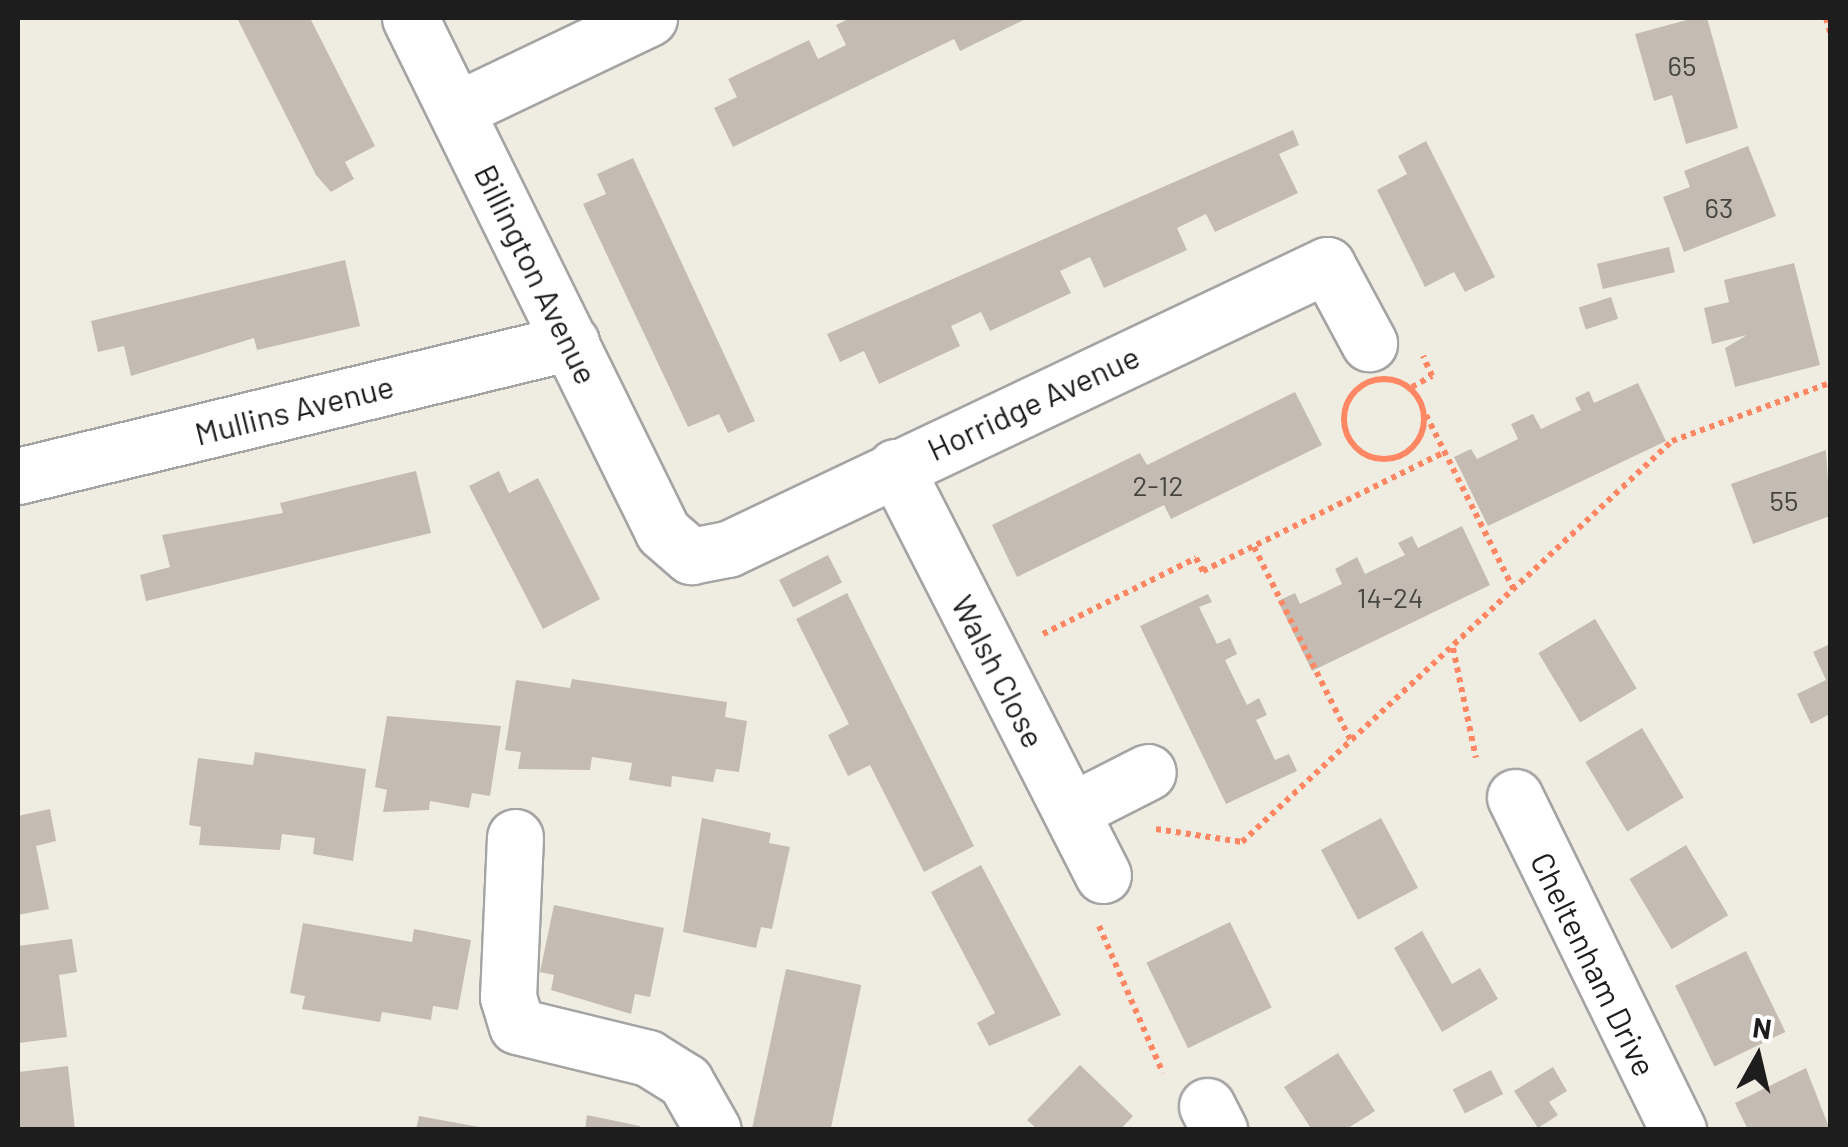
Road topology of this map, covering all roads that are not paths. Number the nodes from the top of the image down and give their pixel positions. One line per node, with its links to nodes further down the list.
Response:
1 (410, 18): 3 (street, Billington Avenue)
2 (649, 18): 3 (street)
3 (456, 110): 4 (street, Billington Avenue)
4 (571, 342): 7 (street, Mullins Avenue); 8 (street, Billington Avenue)
5 (1369, 343): 6 (street, Horridge Avenue)
6 (895, 467): 8 (street, Horridge Avenue); 11 (street, Walsh Close)
7 (18, 476)
8 (663, 532)
9 (1148, 772): 11 (street)
10 (1515, 797): 15 (street, Cheltenham Drive)
11 (1072, 811): 13 (street, Walsh Close)
12 (515, 837): 14 (street)
13 (1103, 875)
14 (713, 1130)
15 (1678, 1130)

